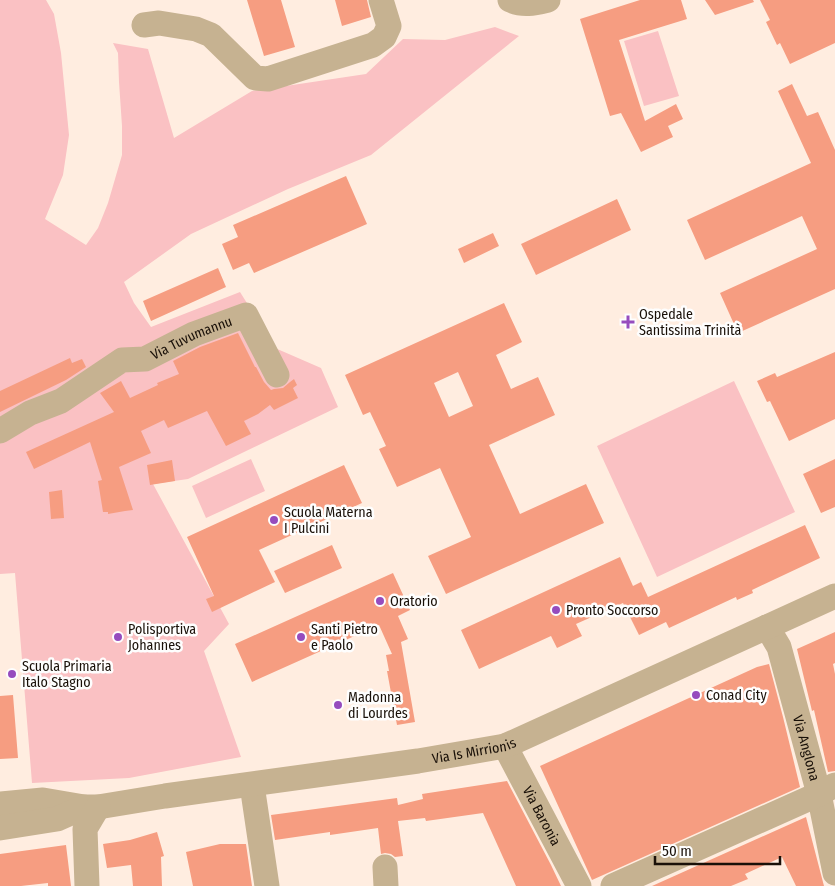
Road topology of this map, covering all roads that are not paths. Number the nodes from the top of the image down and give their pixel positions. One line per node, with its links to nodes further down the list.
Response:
1 (382, 0): 2 (street)
2 (144, 25)
3 (277, 376): 4 (street, Via Tuvumannu)
4 (0, 431)
5 (835, 596): 6 (street, Via Is Mirrionis)
6 (767, 627): 7 (street, Via Is Mirrionis); 9 (street, Via Anglona)
7 (505, 746): 8 (street, Via Is Mirrionis); 16 (street, Via Baronia)
8 (252, 785): 11 (street, Via Is Mirrionis); 15 (street)
9 (827, 790): 13 (street, Via Anglona); 17 (street)
10 (0, 804): 11 (street, Via Is Mirrionis)
11 (91, 807): 12 (street, Via Is Mirrionis); 14 (street)
12 (0, 828)
13 (835, 873)
14 (87, 886)
15 (267, 886)
16 (579, 886)
17 (613, 886)

